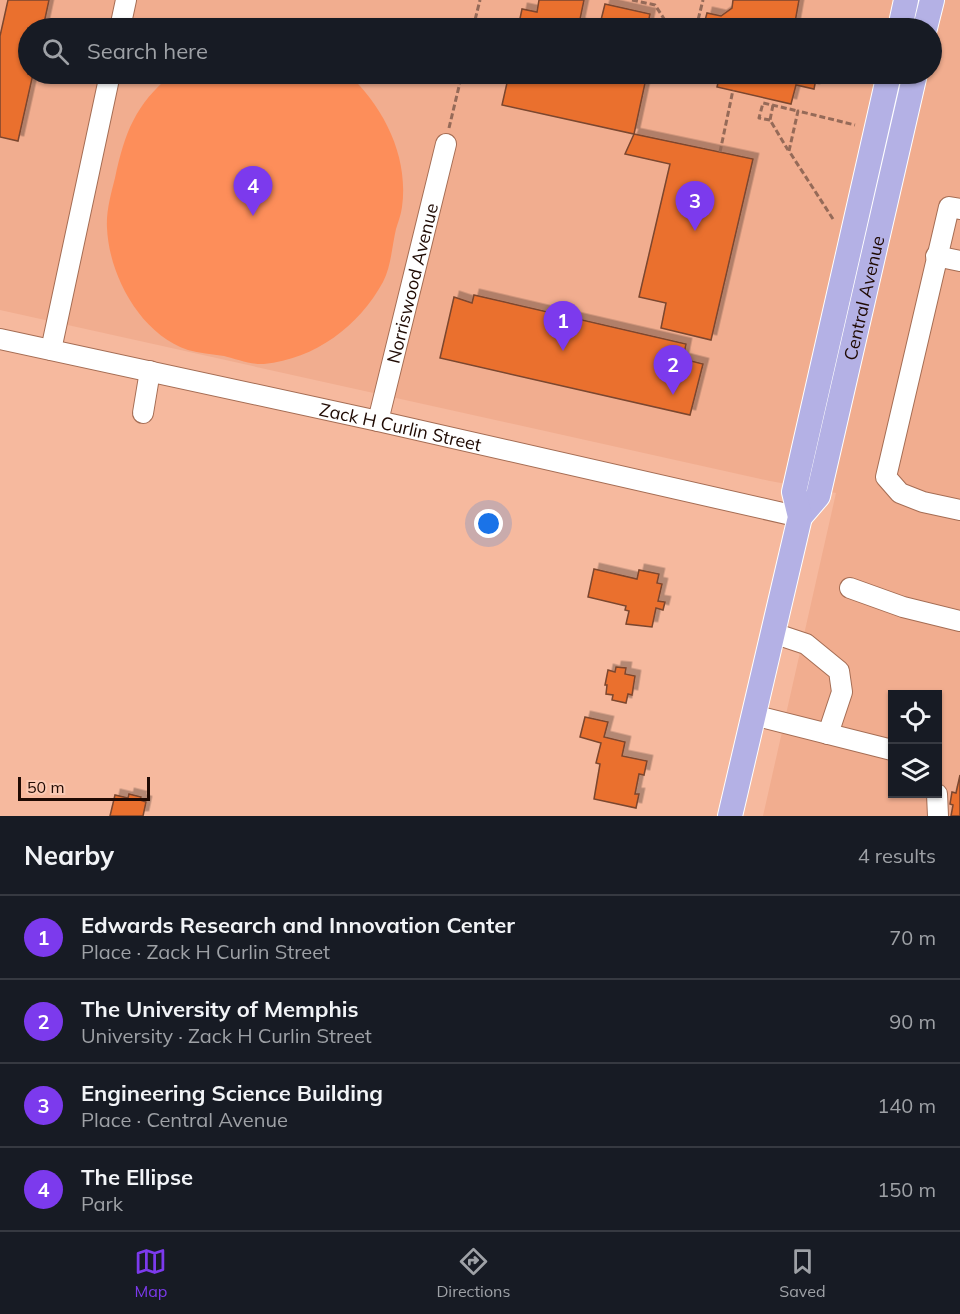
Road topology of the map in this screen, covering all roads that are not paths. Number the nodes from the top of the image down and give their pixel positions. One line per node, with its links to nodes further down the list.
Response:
1 (126, 0): 4 (street)
2 (906, 0): 5 (main road)
3 (932, 0): 6 (main road)
4 (122, 18)
5 (902, 18)
6 (928, 18)
7 (108, 84): 15 (street)
8 (888, 84): 20 (main road, Central Avenue)
9 (913, 84): 20 (main road, Central Avenue)
10 (446, 144): 18 (street, Norriswood Avenue)
11 (960, 209): 12 (street)
12 (936, 256): 13 (street); 19 (street)
13 (960, 261)
14 (0, 339): 15 (street, Zack H Curlin Street)
15 (51, 350): 16 (street, Zack H Curlin Street)
16 (150, 371): 17 (street); 18 (street, Zack H Curlin Street)
17 (143, 413)
18 (378, 421): 20 (street, Zack H Curlin Street)
19 (960, 510)
20 (800, 517): 23 (main road, Central Avenue)
21 (850, 588): 22 (street)
22 (960, 621)
23 (773, 633): 24 (main road, Central Avenue); 25 (street)
24 (753, 715): 25 (street); 28 (main road, Central Avenue)
25 (828, 734): 26 (street)
26 (888, 749)
27 (937, 798): 29 (street)
28 (730, 816)
29 (938, 816)

